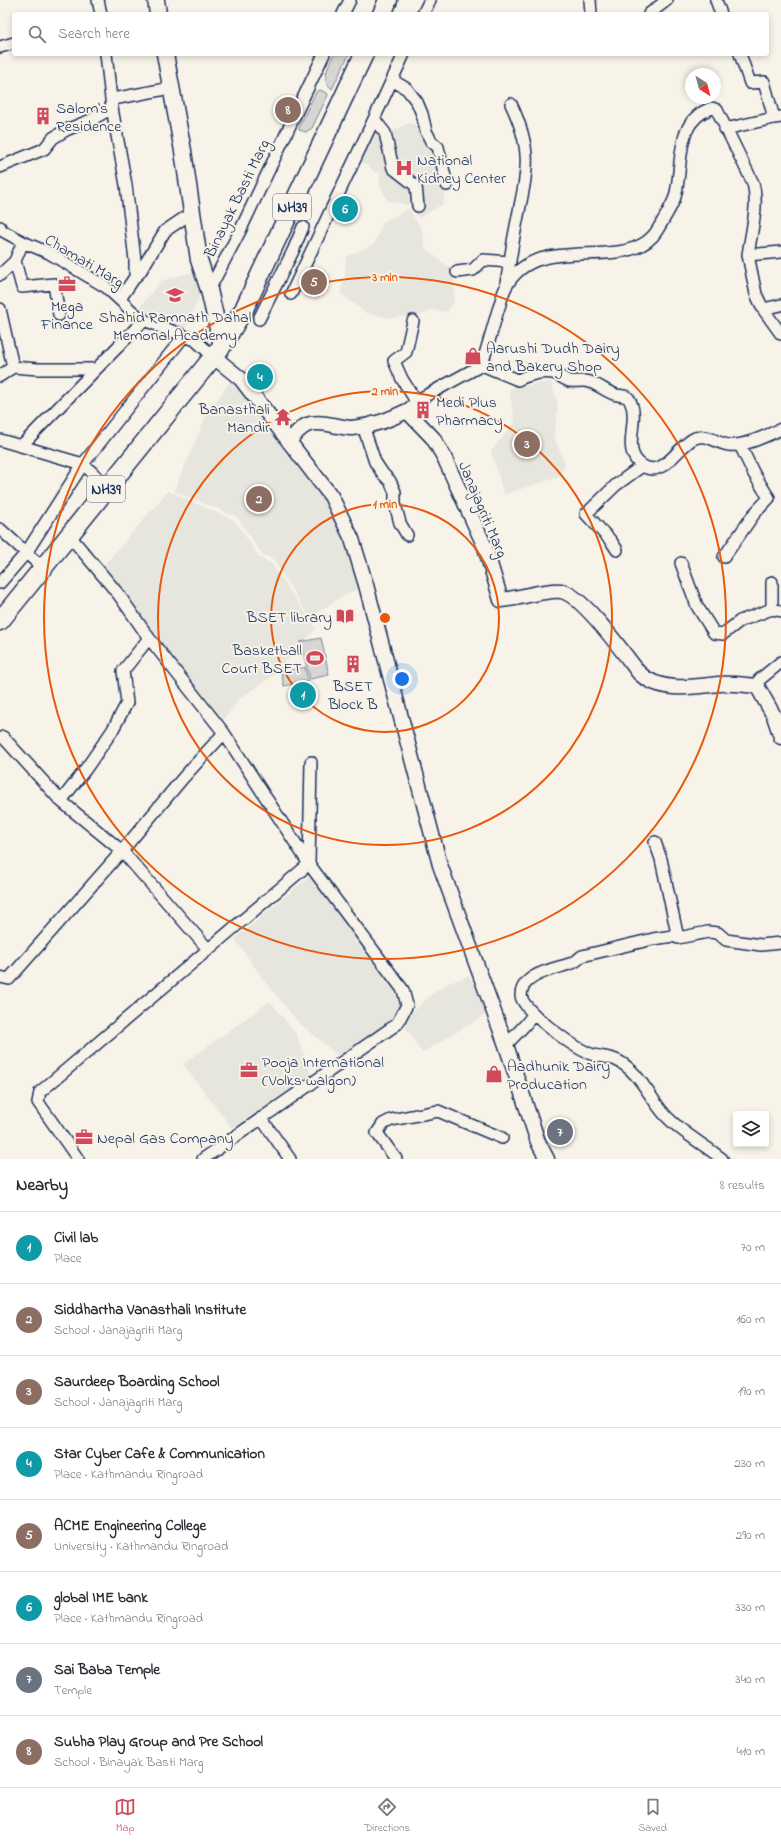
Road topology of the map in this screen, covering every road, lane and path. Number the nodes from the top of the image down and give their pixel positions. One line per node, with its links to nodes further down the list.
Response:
1 (98, 0): 9 (street)
2 (156, 0): 10 (main road)
3 (350, 0): 11 (street)
4 (388, 0): 12 (highway)
5 (430, 0): 13 (street)
6 (590, 0): 14 (street)
7 (667, 0): 15 (street)
8 (716, 0): 16 (street)
9 (101, 12)
10 (158, 12)
11 (344, 12)
12 (383, 12)
13 (424, 12)
14 (591, 12)
15 (652, 12)
16 (720, 12)
17 (12, 44): 18 (street)
18 (0, 47)
19 (106, 56): 27 (street)
20 (165, 56): 26 (main road)
21 (323, 56): 47 (street, Binayak Basti Marg)
22 (363, 56): 59 (highway, NH39)
23 (403, 56): 25 (street)
24 (741, 56): 29 (street)
25 (392, 80): 30 (street); 33 (street)
26 (171, 88): 27 (street); 35 (main road)
27 (112, 103): 32 (street); 45 (street)
28 (511, 104): 42 (street)
29 (777, 118): 31 (street)
30 (374, 119): 34 (street); 48 (street)
31 (726, 129): 40 (street); 46 (street)
32 (0, 167)
33 (447, 185)
34 (418, 206)
35 (193, 218): 45 (street); 47 (main road)
36 (303, 227): 54 (street)
37 (0, 229): 38 (street, Chamati Marg)
38 (22, 242): 41 (street); 49 (street, Chamati Marg)
39 (781, 252): 40 (street)
40 (748, 256): 51 (street)
41 (15, 261): 44 (street); 53 (street)
42 (510, 262): 43 (street); 46 (street)
43 (457, 272)
44 (0, 275)
45 (135, 277): 49 (street)
46 (505, 288): 60 (street)
47 (209, 290): 59 (main road)
48 (291, 294)
49 (120, 299): 55 (street, Chamati Marg)
50 (781, 305): 51 (street)
51 (763, 309): 57 (street)
52 (0, 310): 61 (street)
53 (59, 315)
54 (259, 319)
55 (144, 320): 58 (street, Chamati Marg); 62 (street)
56 (413, 321): 64 (street)
57 (781, 334)
58 (184, 336): 59 (street, Chamati Marg); 71 (street)
59 (218, 352): 68 (street); 73 (highway, NH39)
60 (482, 365): 64 (street); 72 (street)
61 (13, 367): 62 (street); 63 (street)
62 (95, 369): 69 (street)
63 (0, 376)
64 (412, 406): 65 (street); 88 (street, Janajagriti Marg)
65 (363, 426): 68 (street); 76 (street)
66 (781, 429): 70 (street)
67 (0, 440): 69 (street)
68 (289, 442): 102 (street)
69 (20, 445): 71 (street)
70 (740, 445): 72 (street); 79 (street)
71 (83, 464): 73 (street); 78 (street)
72 (642, 466): 77 (street)
73 (108, 487): 75 (highway, NH39)
74 (0, 529): 78 (street)
75 (69, 535): 81 (highway, NH39); 86 (street)
76 (407, 535)
77 (617, 550)
78 (26, 553): 81 (street); 82 (street)
79 (724, 557)
80 (681, 563): 84 (street)
81 (42, 568): 85 (highway, NH39)
82 (0, 582)
83 (772, 582): 84 (street)
84 (776, 610)
85 (0, 621)
86 (149, 638): 90 (street); 93 (street)
87 (781, 662): 88 (street)
88 (757, 686): 89 (street)
89 (780, 733)
90 (224, 734): 95 (street); 96 (street)
91 (3, 737): 93 (street)
92 (311, 762): 96 (street)
93 (61, 801): 95 (street)
94 (655, 842): 97 (street)
95 (122, 851): 99 (street); 100 (street)
96 (309, 864): 99 (street); 103 (street)
97 (678, 938): 98 (street); 101 (street)
98 (781, 943)
99 (208, 949): 105 (street)
100 (0, 977)
101 (533, 1015): 102 (street); 110 (street)
102 (506, 1045): 109 (street)
103 (261, 1118): 106 (street); 107 (street)
104 (502, 1138): 108 (street)
105 (78, 1159)
106 (203, 1159)
107 (290, 1159)
108 (396, 1159)
109 (547, 1159)
110 (722, 1159)

